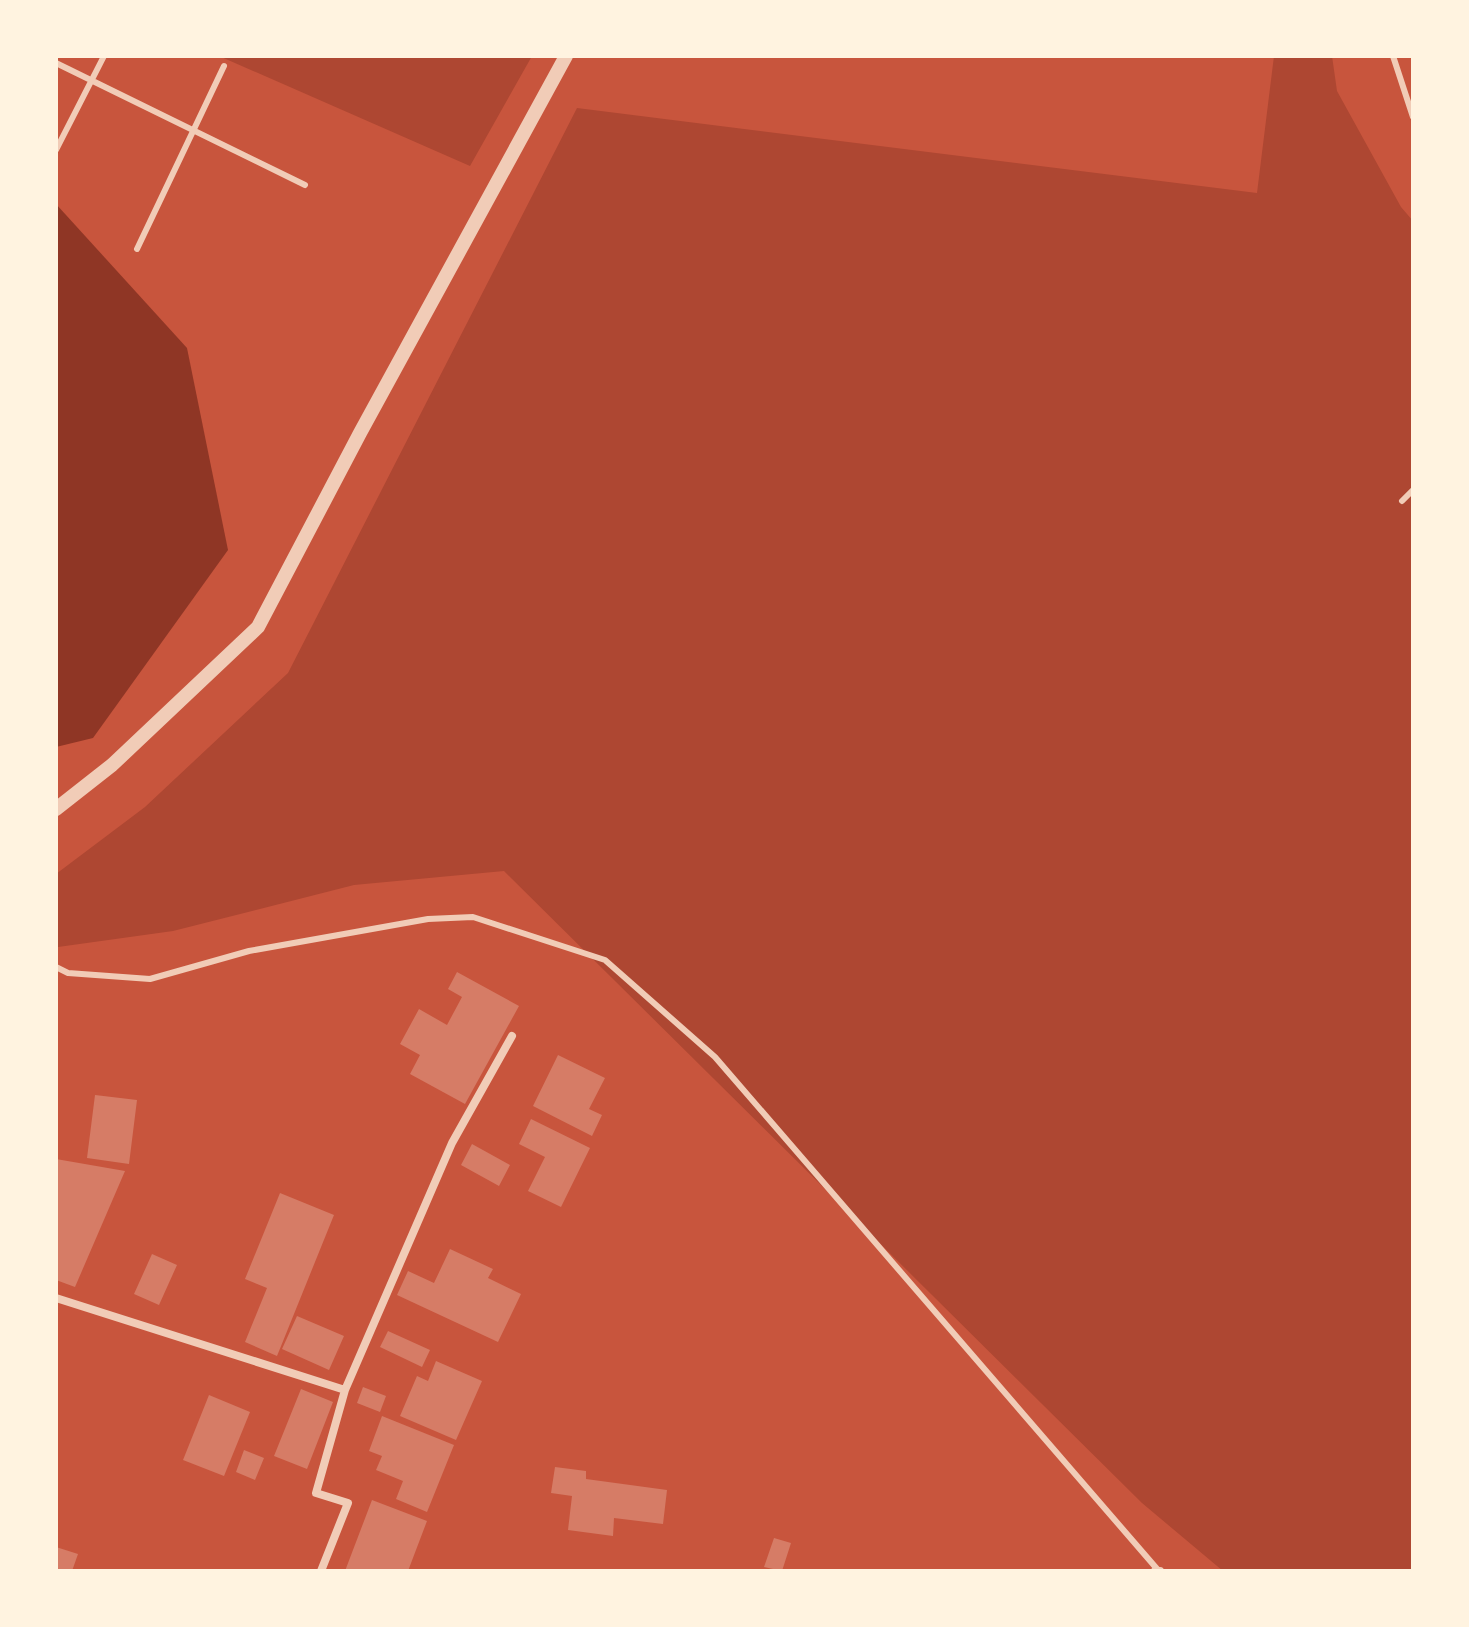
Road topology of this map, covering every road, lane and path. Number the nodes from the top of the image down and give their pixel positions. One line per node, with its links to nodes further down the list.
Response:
1 (104, 56): 6 (lane)
2 (566, 56): 14 (street)
3 (1393, 56): 7 (lane)
4 (56, 63): 6 (lane)
5 (224, 66): 8 (lane)
6 (92, 80): 8 (lane); 9 (lane)
7 (1413, 117)
8 (193, 130): 10 (lane); 11 (lane)
9 (56, 150)
10 (305, 185)
11 (137, 249)
12 (1413, 490): 13 (lane)
13 (1402, 501)
14 (56, 809)
15 (56, 967): 20 (lane)
16 (512, 1036): 18 (street)
17 (56, 1298): 18 (street)
18 (345, 1390): 19 (street)
19 (321, 1571)
20 (1158, 1571)

